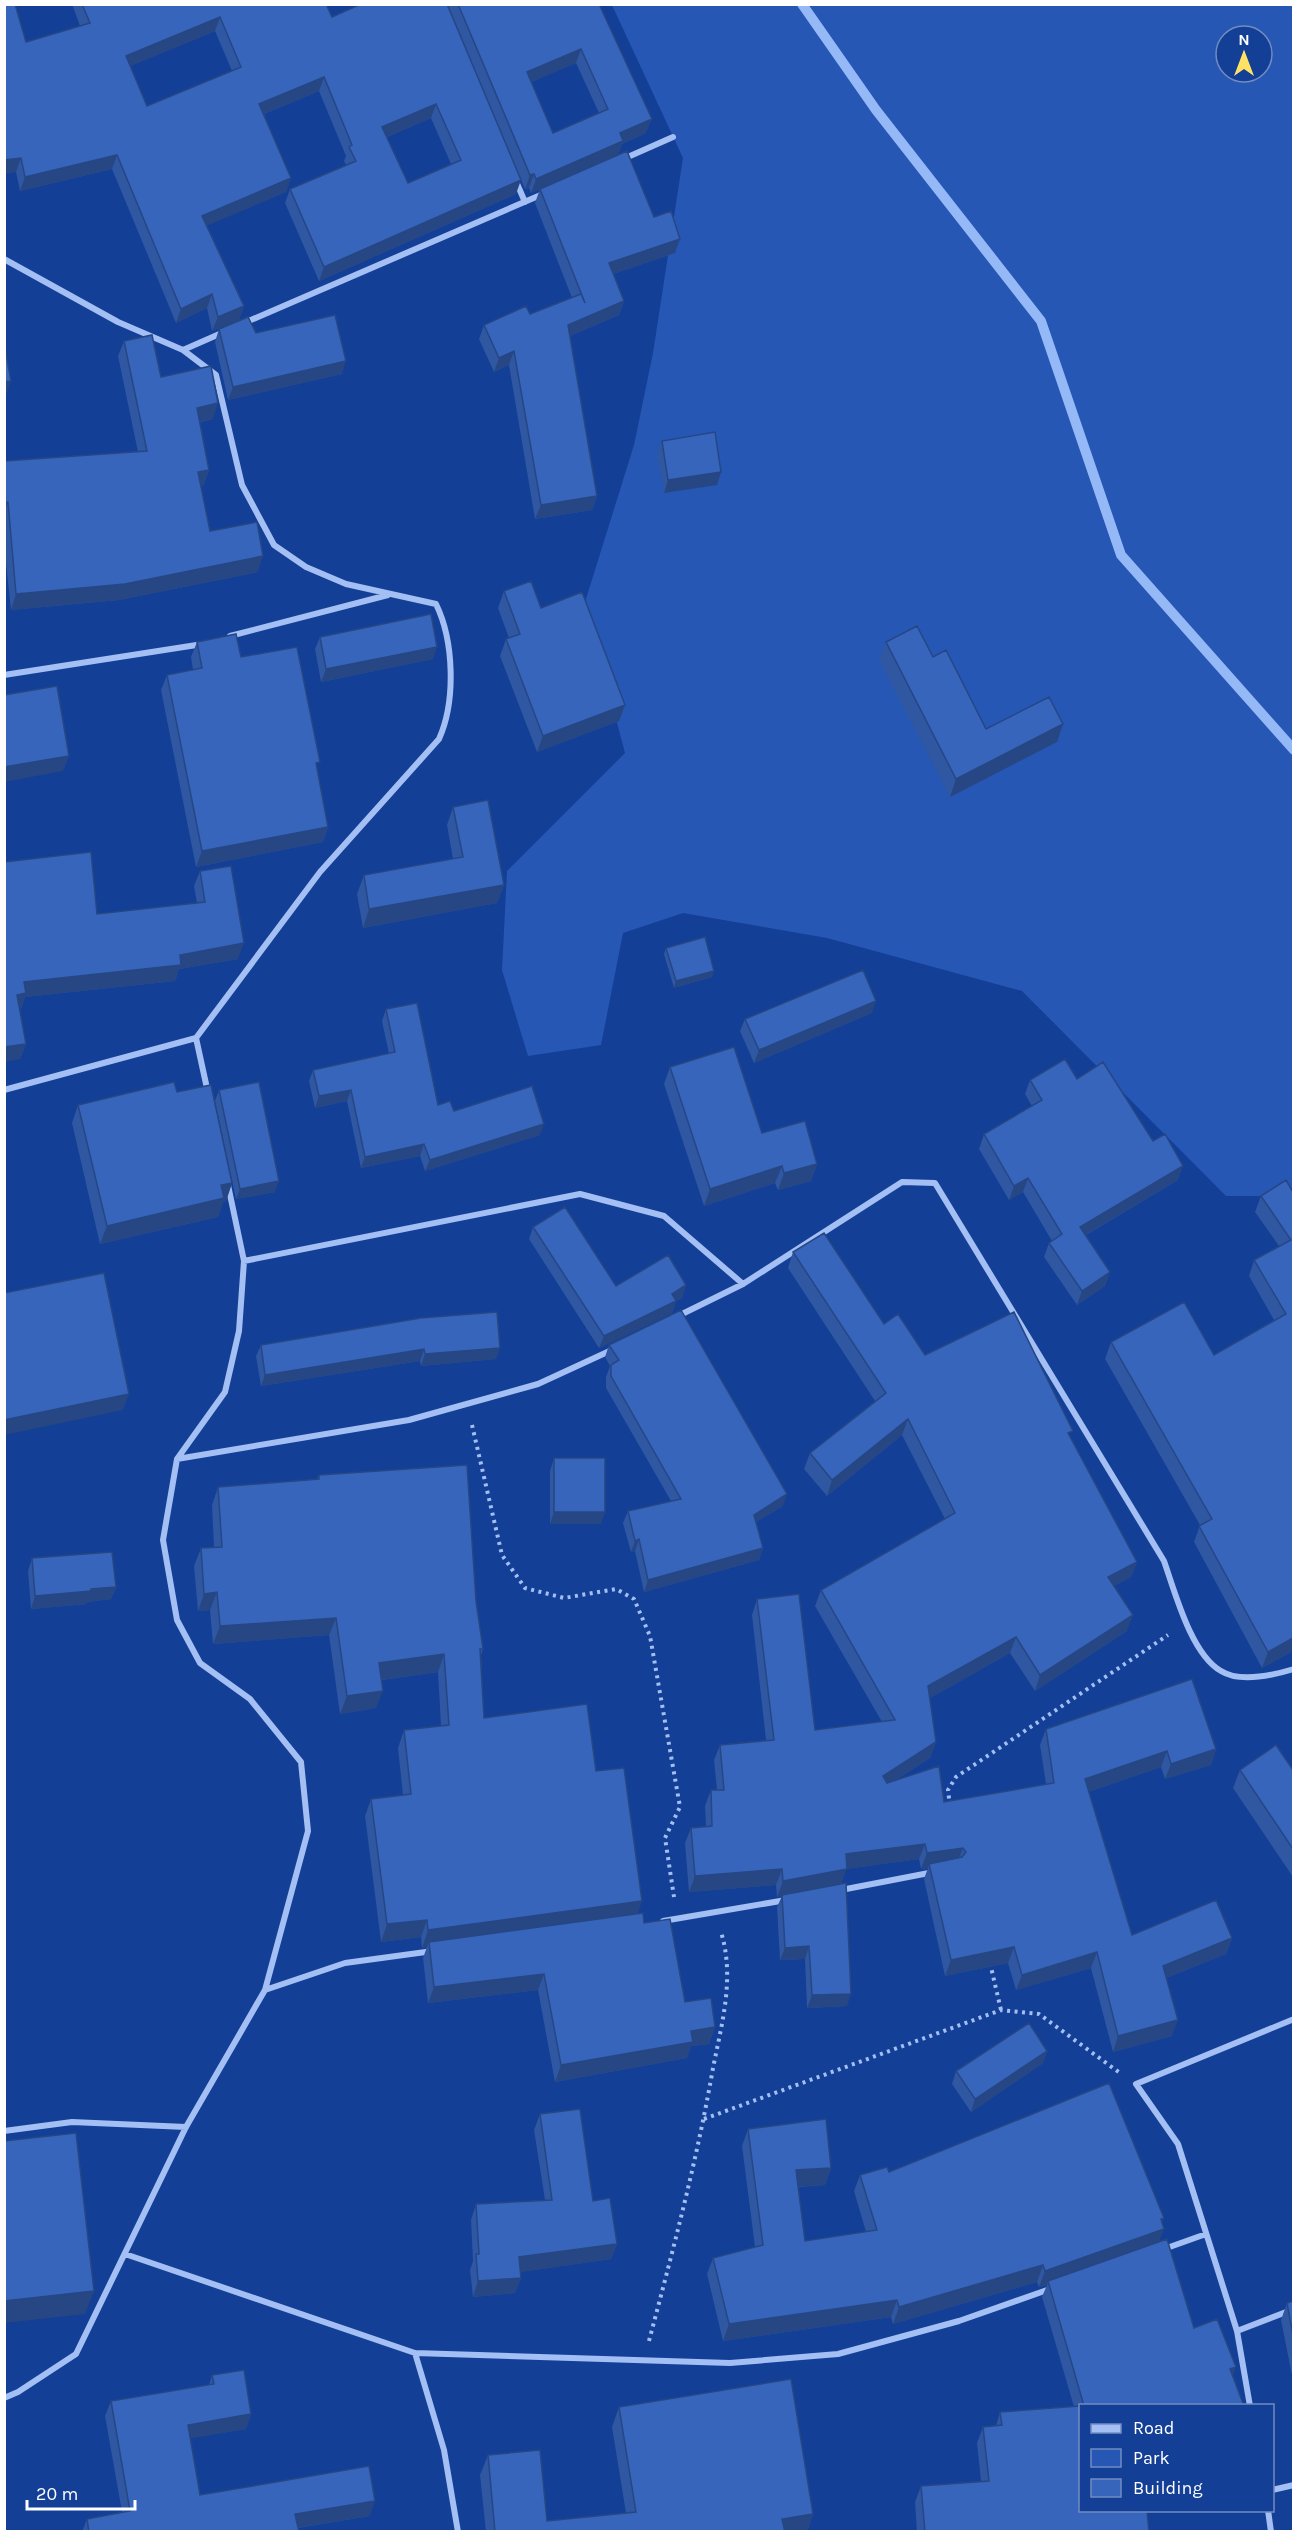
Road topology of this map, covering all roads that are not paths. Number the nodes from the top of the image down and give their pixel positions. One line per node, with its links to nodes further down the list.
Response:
1 (673, 137): 2 (street)
2 (610, 165)
3 (511, 169): 5 (street)
4 (546, 193): 5 (street)
5 (525, 202): 7 (street)
6 (4, 259): 7 (street)
7 (183, 350): 8 (street)
8 (392, 594): 9 (street); 12 (street)
9 (218, 639)
10 (207, 642): 11 (street)
11 (4, 675)
12 (196, 1038): 13 (street); 14 (street)
13 (4, 1090)
14 (211, 1105)
15 (225, 1172): 16 (street)
16 (244, 1261): 17 (street); 20 (street)
17 (743, 1284): 18 (street); 21 (street)
18 (673, 1319)
19 (622, 1344): 20 (street)
20 (177, 1459): 27 (street)
21 (1293, 1669)
22 (944, 1870): 23 (street)
23 (829, 1892)
24 (795, 1899): 25 (street)
25 (654, 1922)
26 (440, 1950): 27 (street)
27 (265, 1990): 29 (street)
28 (1293, 2019): 31 (street)
29 (186, 2127): 30 (street); 33 (street)
30 (4, 2131)
31 (1206, 2234): 32 (street); 36 (street)
32 (1161, 2250)
33 (125, 2254): 37 (street); 38 (street)
34 (1060, 2286): 37 (street)
35 (1293, 2309): 36 (street)
36 (1237, 2331): 39 (street)
37 (415, 2353): 43 (street)
38 (4, 2398)
39 (1250, 2404)
40 (1293, 2485): 41 (street)
41 (1274, 2490)
42 (1268, 2512): 44 (street)
43 (458, 2532)
44 (1271, 2532)

